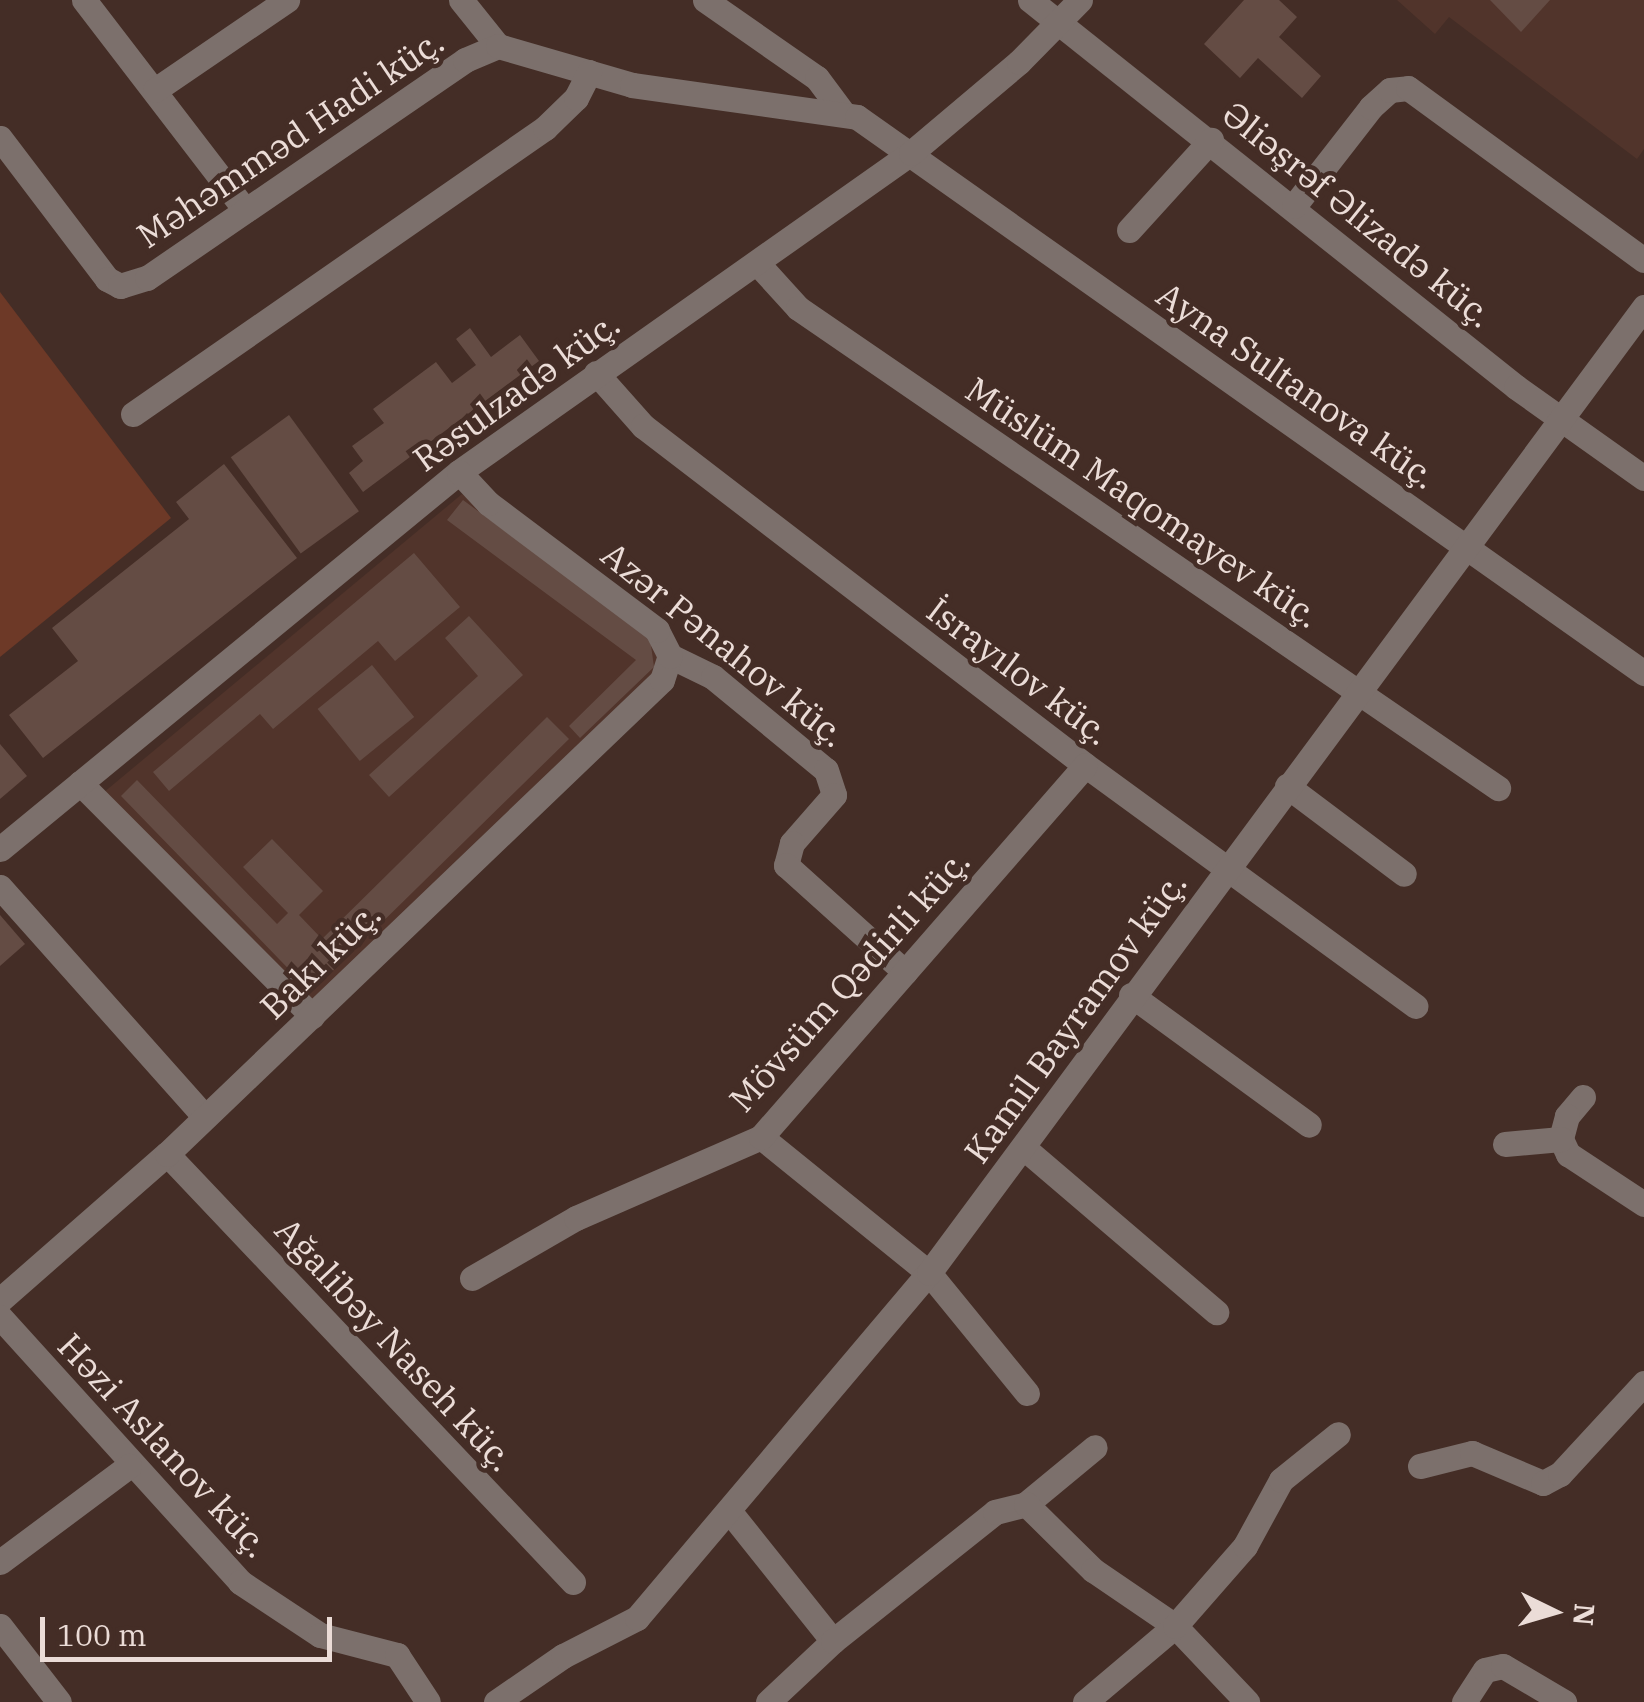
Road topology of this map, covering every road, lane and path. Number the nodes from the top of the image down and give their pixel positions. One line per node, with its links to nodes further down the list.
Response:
1 (84, 0): 10 (street)
2 (287, 0): 10 (street)
3 (461, 0): 8 (street)
4 (705, 0): 11 (street)
5 (1030, 0): 7 (street, Əliəşrəf Əlizadə küç.)
6 (1080, 0): 7 (street, Rəsulzadə küç.)
7 (1060, 22): 13 (street, Əliəşrəf Əlizadə küç.); 14 (street, Rəsulzadə küç.)
8 (498, 46): 9 (street, Məhəmməd Hadi küç.); 16 (street, Məhəmməd Hadi küç.)
9 (588, 72): 11 (street, Məhəmməd Hadi küç.); 22 (street)
10 (155, 90): 16 (street)
11 (842, 113): 14 (street, Məhəmməd Hadi küç.)
12 (0, 138): 16 (street, Məhəmməd Hadi küç.)
13 (1211, 140): 15 (street, Əliəşrəf Əlizadə küç.); 17 (street)
14 (911, 153): 19 (street, Rəsulzadə küç.); 26 (street, Ayna Sultanova küç.)
15 (1294, 206): 18 (street); 23 (street, Əliəşrəf Əlizadə küç.)
16 (244, 210)
17 (1129, 230)
18 (1644, 260)
19 (758, 264): 21 (street, Rəsulzadə küç.); 29 (street, Müslüm Maqomayev küç.)
20 (1644, 307): 23 (street, Kamil Bayramov küç.)
21 (596, 373): 24 (street, Rəsulzadə küç.); 30 (street, İsrayılov küç.)
22 (133, 414)
23 (1562, 422): 25 (street, Əliəşrəf Əlizadə küç.); 26 (street, Kamil Bayramov küç.)
24 (459, 472): 27 (street, Azər Pənahov küç.); 31 (street, Rəsulzadə küç.)
25 (1644, 478)
26 (1467, 548): 28 (street, Ayna Sultanova küç.); 29 (street, Kamil Bayramov küç.)
27 (670, 656): 38 (street, Azər Pənahov küç.); 41 (street, Bakı küç.)
28 (1644, 673)
29 (1356, 691): 32 (street, Kamil Bayramov küç.); 33 (street, Müslüm Maqomayev küç.)
30 (1085, 766): 35 (street, İsrayılov küç.); 38 (street, Mövsüm Qədirli küç.)
31 (80, 784): 34 (street, Rəsulzadə küç.); 41 (street)
32 (1287, 786): 35 (street, Kamil Bayramov küç.); 36 (street)
33 (1498, 788)
34 (0, 849)
35 (1227, 868): 39 (street, Kamil Bayramov küç.); 40 (street, İsrayılov küç.)
36 (1404, 874)
37 (0, 887): 43 (street)
38 (904, 972): 45 (street, Mövsüm Qədirli küç.)
39 (1131, 995): 44 (street); 48 (street, Kamil Bayramov küç.)
40 (1415, 1006)
41 (312, 1016): 43 (street, Bakı küç.)
42 (1583, 1097): 46 (street)
43 (205, 1117): 49 (street, Bakı küç.)
44 (1310, 1125)
45 (762, 1137): 51 (street); 52 (street, Mövsüm Qədirli küç.)
46 (1561, 1139): 47 (street); 50 (street)
47 (1505, 1144)
48 (1024, 1148): 51 (street, Kamil Bayramov küç.); 54 (street)
49 (167, 1154): 53 (street, Bakı küç.); 65 (street, Ağalibəy Naseh küç.)
50 (1644, 1204)
51 (929, 1273): 57 (street); 63 (street, Kamil Bayramov küç.)
52 (472, 1278)
53 (0, 1300)
54 (1216, 1312)
55 (0, 1317): 60 (street, Həzi Aslanov küç.)
56 (1644, 1382): 61 (street)
57 (1028, 1393)
58 (1338, 1434): 67 (street)
59 (1095, 1447): 62 (street)
60 (129, 1466): 64 (street); 70 (street, Həzi Aslanov küç.)
61 (1420, 1466)
62 (1026, 1504): 67 (street); 68 (street)
63 (730, 1512): 68 (street); 71 (street, Kamil Bayramov küç.)
64 (0, 1562)
65 (573, 1582)
66 (0, 1626): 69 (street)
67 (1175, 1626): 73 (street); 74 (street)
68 (833, 1640): 72 (street)
69 (59, 1702)
70 (428, 1702)
71 (496, 1702)
72 (768, 1702)
73 (1084, 1702)
74 (1246, 1702)
75 (1464, 1702): 76 (street)
76 (1564, 1702)

